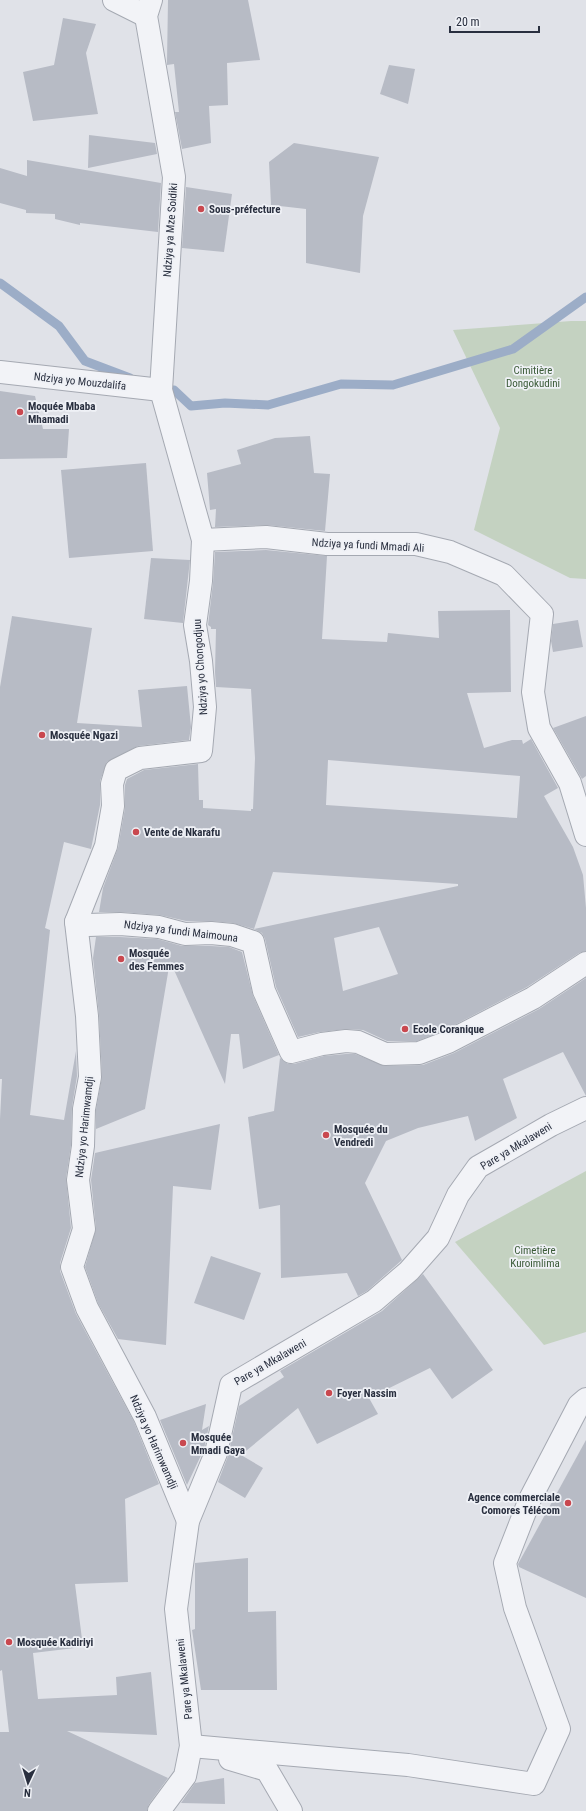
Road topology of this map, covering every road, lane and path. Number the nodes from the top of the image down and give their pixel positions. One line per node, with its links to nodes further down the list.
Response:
1 (114, 0): 2 (street)
2 (148, 8): 4 (street, Ndziya ya Mze Soidiki)
3 (0, 372): 4 (street, Ndziya yo Mouzdalifa)
4 (161, 390): 5 (street, Ndziya yo Chongodjuu)
5 (203, 540): 6 (street, Ndziya yo Chongodjuu); 7 (street, Ndziya ya fundi Mmadi Ali)
6 (112, 784): 8 (street, Ndziya yo Harimwamdji)
7 (586, 835)
8 (76, 922): 9 (street, Ndziya ya fundi Maimouna); 12 (street, Ndziya yo Harimwamdji)
9 (586, 963)
10 (586, 1108): 12 (street, Pare ya Mkalaweni)
11 (586, 1399): 13 (street)
12 (188, 1521): 13 (street, Pare ya Mkalaweni)
13 (191, 1746): 14 (street, Pare ya Mkalaweni); 15 (street)
14 (159, 1811)
15 (291, 1811)

